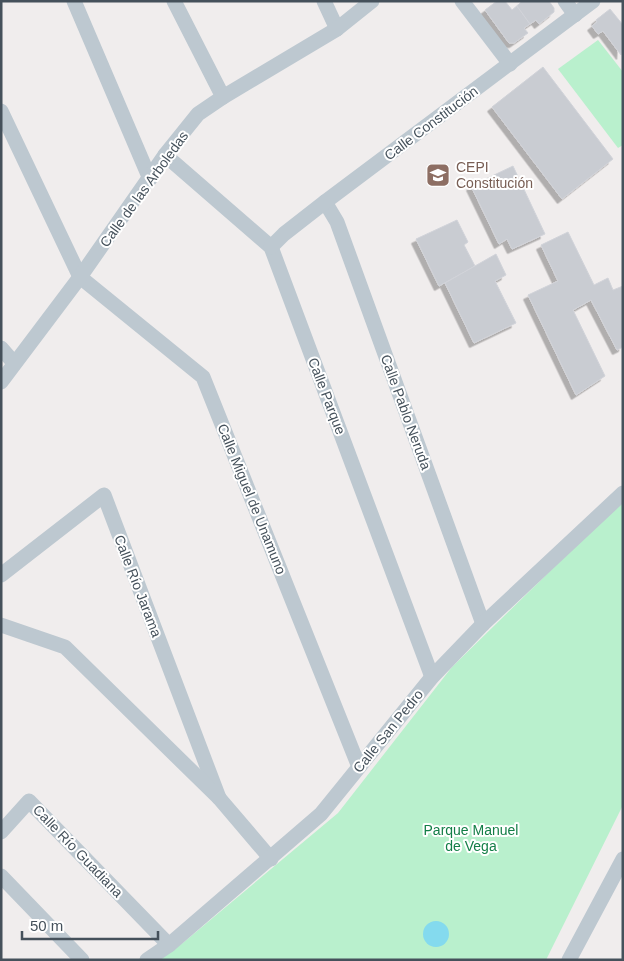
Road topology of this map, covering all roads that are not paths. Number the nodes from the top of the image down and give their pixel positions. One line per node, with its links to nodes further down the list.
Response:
1 (74, 1): 14 (street)
2 (174, 1): 11 (street)
3 (324, 1): 9 (street)
4 (372, 1): 9 (street, Calle de las Arboledas)
5 (462, 1): 10 (street)
6 (565, 1): 8 (street)
7 (593, 1): 8 (street, Calle Constitución)
8 (575, 15): 10 (street, Calle Constitución)
9 (337, 29): 11 (street, Calle de las Arboledas)
10 (510, 64): 15 (street, Calle Constitución)
11 (224, 97): 13 (street, Calle de las Arboledas)
12 (1, 111): 17 (street)
13 (165, 155): 14 (street, Calle de las Arboledas); 16 (street, Calle Parque)
14 (150, 179): 17 (street, Calle de las Arboledas)
15 (325, 202): 16 (street, Calle Constitución); 24 (street, Calle Pablo Neruda)
16 (271, 247): 25 (street, Calle Parque)
17 (80, 277): 19 (street, Calle de las Arboledas); 26 (street, Calle Miguel de Unamuno)
18 (1, 348): 19 (street)
19 (14, 363): 20 (street, Calle de las Arboledas)
20 (1, 382)
21 (623, 493): 24 (street, Calle San Pedro)
22 (1, 574): 27 (street, Calle Río Jarama)
23 (1, 624): 27 (street, Calle Río Jarama)
24 (482, 624): 25 (street, Calle San Pedro)
25 (432, 676): 26 (street, Calle San Pedro)
26 (360, 767): 29 (street, Calle San Pedro)
27 (219, 798): 29 (street, Calle Río Jarama)
28 (1, 832): 32 (street, Calle Río Guadiana)
29 (271, 859): 32 (street, Calle San Pedro)
30 (623, 859): 35 (street)
31 (1, 876): 33 (street)
32 (170, 945): 34 (street, Calle San Pedro)
33 (82, 960)
34 (147, 960)
35 (568, 960)

